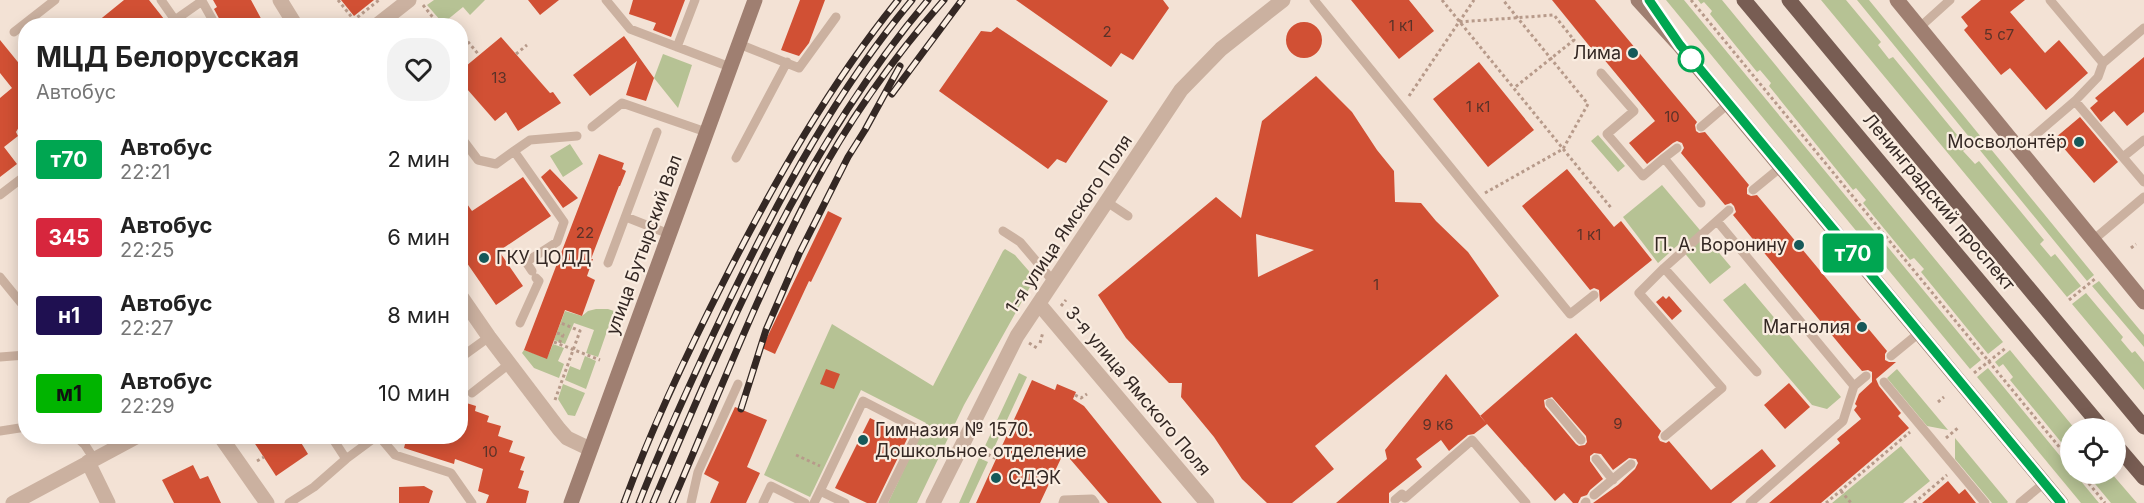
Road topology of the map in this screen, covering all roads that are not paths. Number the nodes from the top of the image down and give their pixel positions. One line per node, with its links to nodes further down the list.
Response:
1 (55, 0): 19 (lane)
2 (161, 0): 20 (lane)
3 (202, 0): 21 (lane); 22 (lane)
4 (280, 0): 23 (street)
5 (606, 0): 31 (lane)
6 (695, 0): 31 (lane)
7 (755, 0): 29 (main road, улица Бутырский Вал)
8 (1283, 0): 57 (street, 1-я улица Ямского Поля)
9 (1314, 0): 70 (lane)
10 (1638, 0): 30 (main road)
11 (1649, 0): 30 (main road)
12 (1744, 0): 90 (main road, Ленинградский проспект)
13 (1789, 0): 91 (main road, Ленинградский проспект)
14 (1898, 0): 25 (main road)
15 (1950, 0): 25 (lane)
16 (2050, 0): 33 (lane)
17 (416, 2): 24 (street)
18 (836, 17): 32 (lane)
19 (32, 18)
20 (171, 18)
21 (180, 18)
22 (212, 18)
23 (291, 18)
24 (389, 18)
25 (1920, 27): 46 (main road)
26 (2144, 28): 33 (lane)
27 (18, 29): 28 (lane)
28 (14, 32)
29 (739, 44): 32 (lane); 34 (main road, улица Бутырский Вал)
30 (1680, 45): 37 (main road)
31 (677, 47): 34 (lane)
32 (786, 62): 48 (lane)
33 (2103, 63): 36 (lane)
34 (730, 67): 41 (main road, улица Бутырский Вал)
35 (1601, 73): 49 (lane)
36 (2075, 100): 46 (lane); 50 (lane)
37 (1728, 104): 39 (lane); 51 (main road)
38 (592, 127): 41 (lane)
39 (1701, 127)
40 (657, 132): 61 (lane)
41 (706, 132): 64 (main road, улица Бутырский Вал)
42 (577, 136): 47 (lane)
43 (2144, 140): 50 (lane)
44 (468, 147): 47 (lane)
45 (1677, 148): 49 (lane)
46 (2019, 149): 65 (main road)
47 (514, 151): 75 (lane)
48 (736, 158)
49 (1665, 158): 58 (lane)
50 (2123, 158): 53 (lane)
51 (1781, 167): 54 (lane); 76 (main road)
52 (18, 181): 55 (lane)
53 (2144, 183)
54 (1754, 190)
55 (0, 195)
56 (2144, 197): 65 (lane)
57 (1107, 202): 60 (lane); 69 (street, 1-я улица Ямского Поля)
58 (1701, 203)
59 (1729, 210): 62 (lane)
60 (1128, 216)
61 (626, 217): 64 (lane); 66 (lane)
62 (1717, 221): 67 (lane); 87 (lane)
63 (1003, 231): 69 (lane)
64 (669, 234): 102 (main road, улица Бутырский Вал)
65 (2092, 241): 72 (main road)
66 (608, 263)
67 (1664, 268): 83 (lane); 94 (lane)
68 (0, 277): 71 (lane)
69 (1053, 281): 73 (street, 1-я улица Ямского Поля)
70 (1594, 295)
71 (18, 299)
72 (2144, 302)
73 (1039, 304): 126 (street, 1-я улица Ямского Поля); 129 (street, 3-я улица Ямского Поля)
74 (468, 307): 77 (street)
75 (520, 323)
76 (1919, 333): 80 (lane); 110 (main road)
77 (489, 337): 78 (lane); 82 (street)
78 (468, 352)
79 (18, 356): 81 (lane)
80 (1891, 356)
81 (0, 357)
82 (509, 364): 88 (lane); 102 (street)
83 (1757, 372)
84 (1866, 376): 87 (lane)
85 (1884, 382): 132 (lane)
86 (738, 384): 120 (lane)
87 (1854, 386): 131 (lane)
88 (472, 393)
89 (1550, 403): 95 (lane)
90 (2094, 418)
91 (2144, 427)
92 (18, 428): 93 (lane)
93 (0, 431)
94 (1665, 436)
95 (1581, 440)
96 (85, 444): 106 (lane)
97 (115, 444): 106 (street)
98 (226, 444): 116 (street)
99 (336, 444): 104 (lane)
100 (366, 444): 104 (lane)
101 (385, 444): 118 (lane)
102 (590, 449): 119 (main road, улица Бутырский Вал)
103 (2126, 457): 108 (main road)
104 (346, 459): 117 (lane)
105 (1596, 459): 109 (lane)
106 (91, 460): 114 (street); 115 (street)
107 (1631, 464): 109 (lane)
108 (2144, 478)
109 (1613, 480): 112 (lane)
110 (2044, 483): 133 (lane); 134 (main road)
111 (820, 491): 123 (lane); 124 (lane); 125 (lane)
112 (1594, 495)
113 (1403, 500): 130 (lane)
114 (13, 503)
115 (108, 503)
116 (267, 503)
117 (289, 503)
118 (472, 503)
119 (571, 503)
120 (691, 503)
121 (763, 503): 122 (lane)
122 (806, 503)
123 (814, 503)
124 (845, 503)
125 (883, 503)
126 (933, 503)
127 (1063, 503): 128 (lane)
128 (1095, 503)
129 (1207, 503)
130 (1526, 503)
131 (1750, 503)
132 (1985, 503)
133 (2020, 503)
134 (2061, 503)

